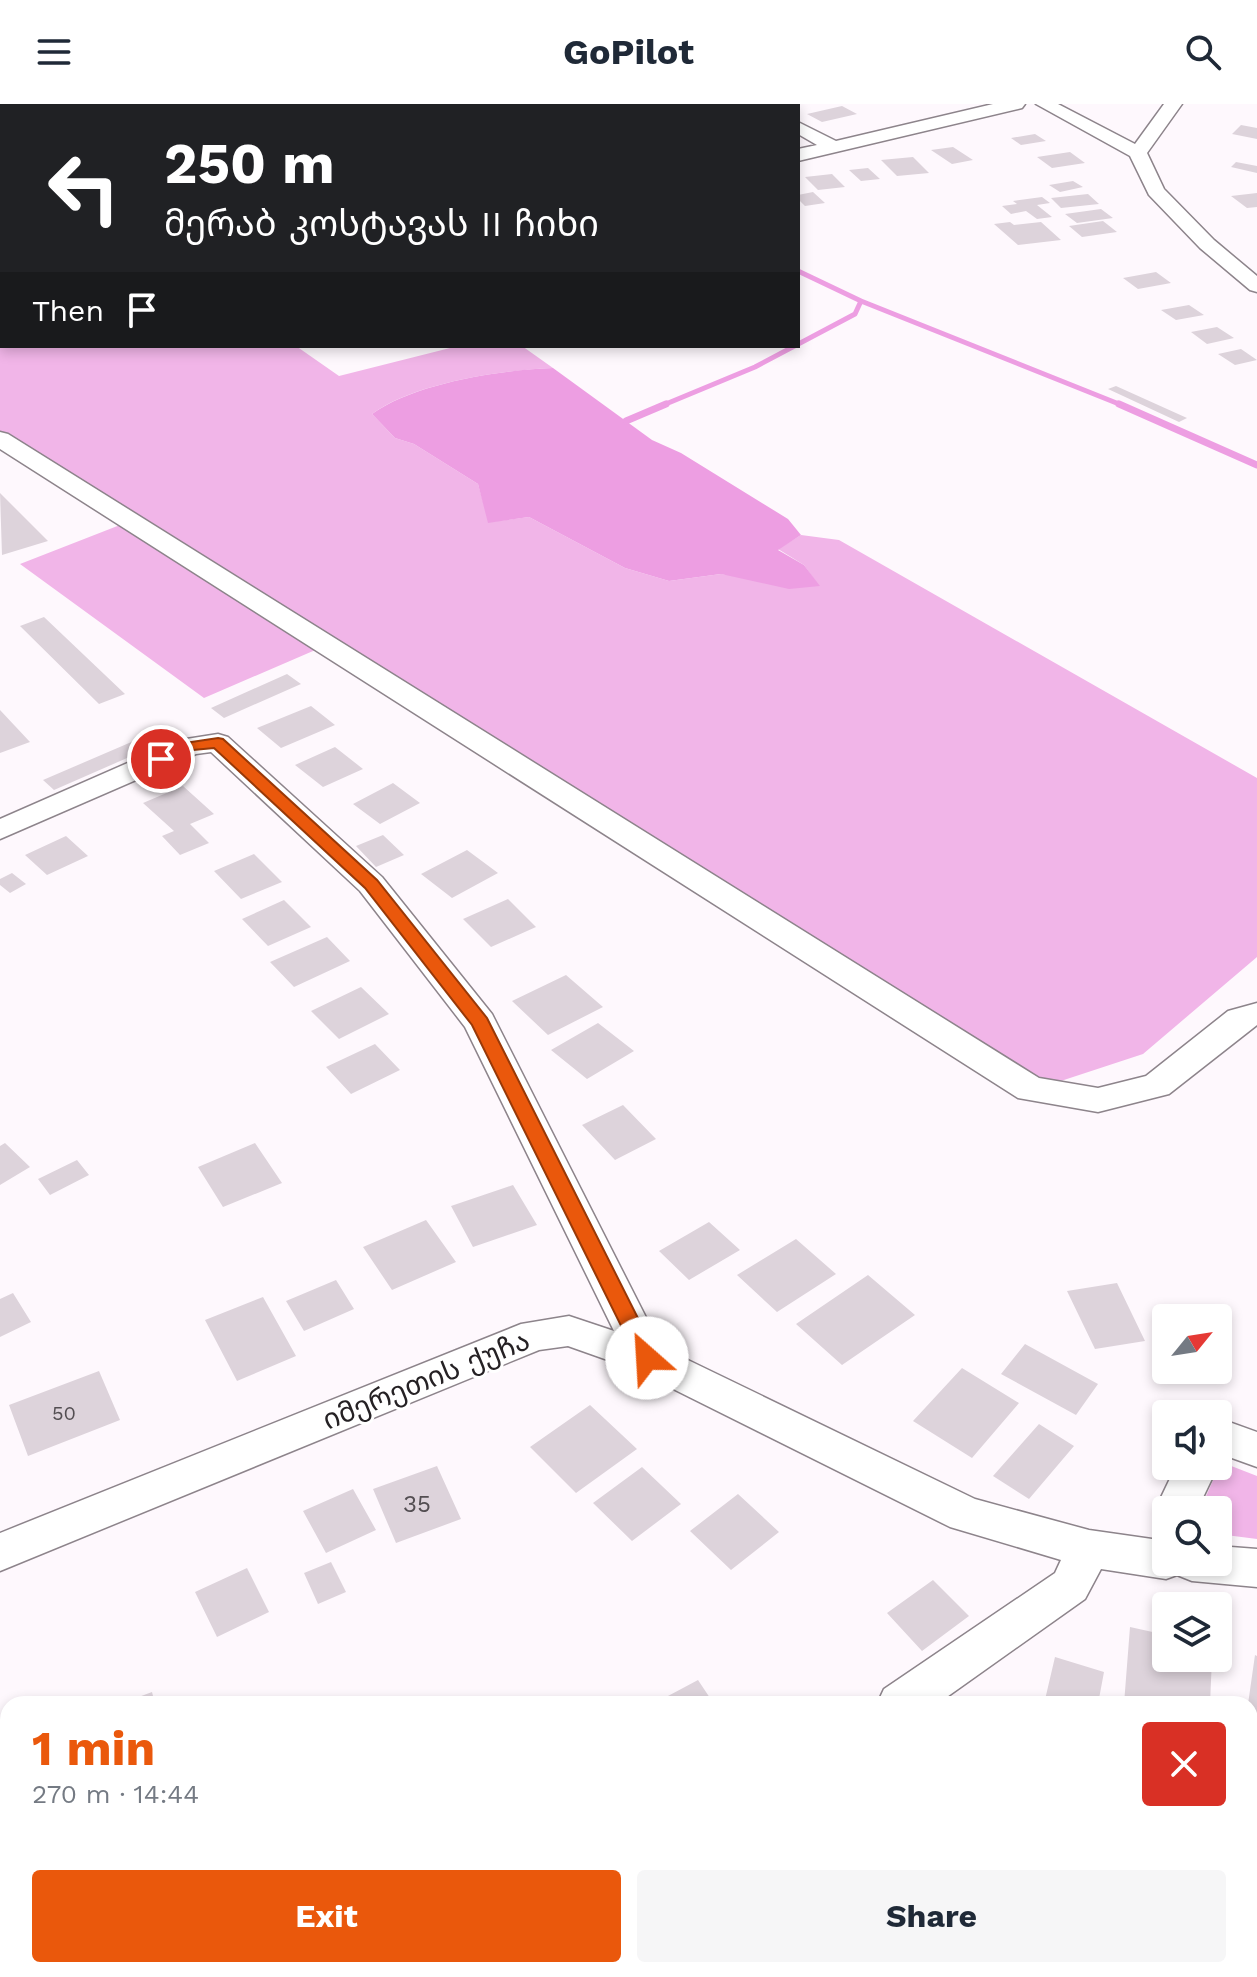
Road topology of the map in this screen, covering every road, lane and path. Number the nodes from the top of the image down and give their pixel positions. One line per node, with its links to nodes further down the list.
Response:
1 (1016, 104): 5 (street)
2 (1045, 104): 6 (street)
3 (1173, 104): 6 (street)
4 (800, 128): 5 (street)
5 (834, 147): 7 (street)
6 (1138, 153): 8 (street)
7 (800, 155)
8 (1257, 286)
9 (0, 439): 11 (street)
10 (0, 830): 12 (street)
11 (1257, 1014)
12 (647, 1358): 15 (street, იმერეთის ქუჩა); 16 (street, იმერეთის ქუჩა)
13 (1232, 1440): 14 (street)
14 (1257, 1450)
15 (1089, 1549): 17 (street, იმერეთის ქუჩა); 20 (street)
16 (0, 1552)
17 (1152, 1552)
18 (1232, 1564): 19 (street, იმერეთის ქუჩა)
19 (1257, 1568)
20 (912, 1696)

